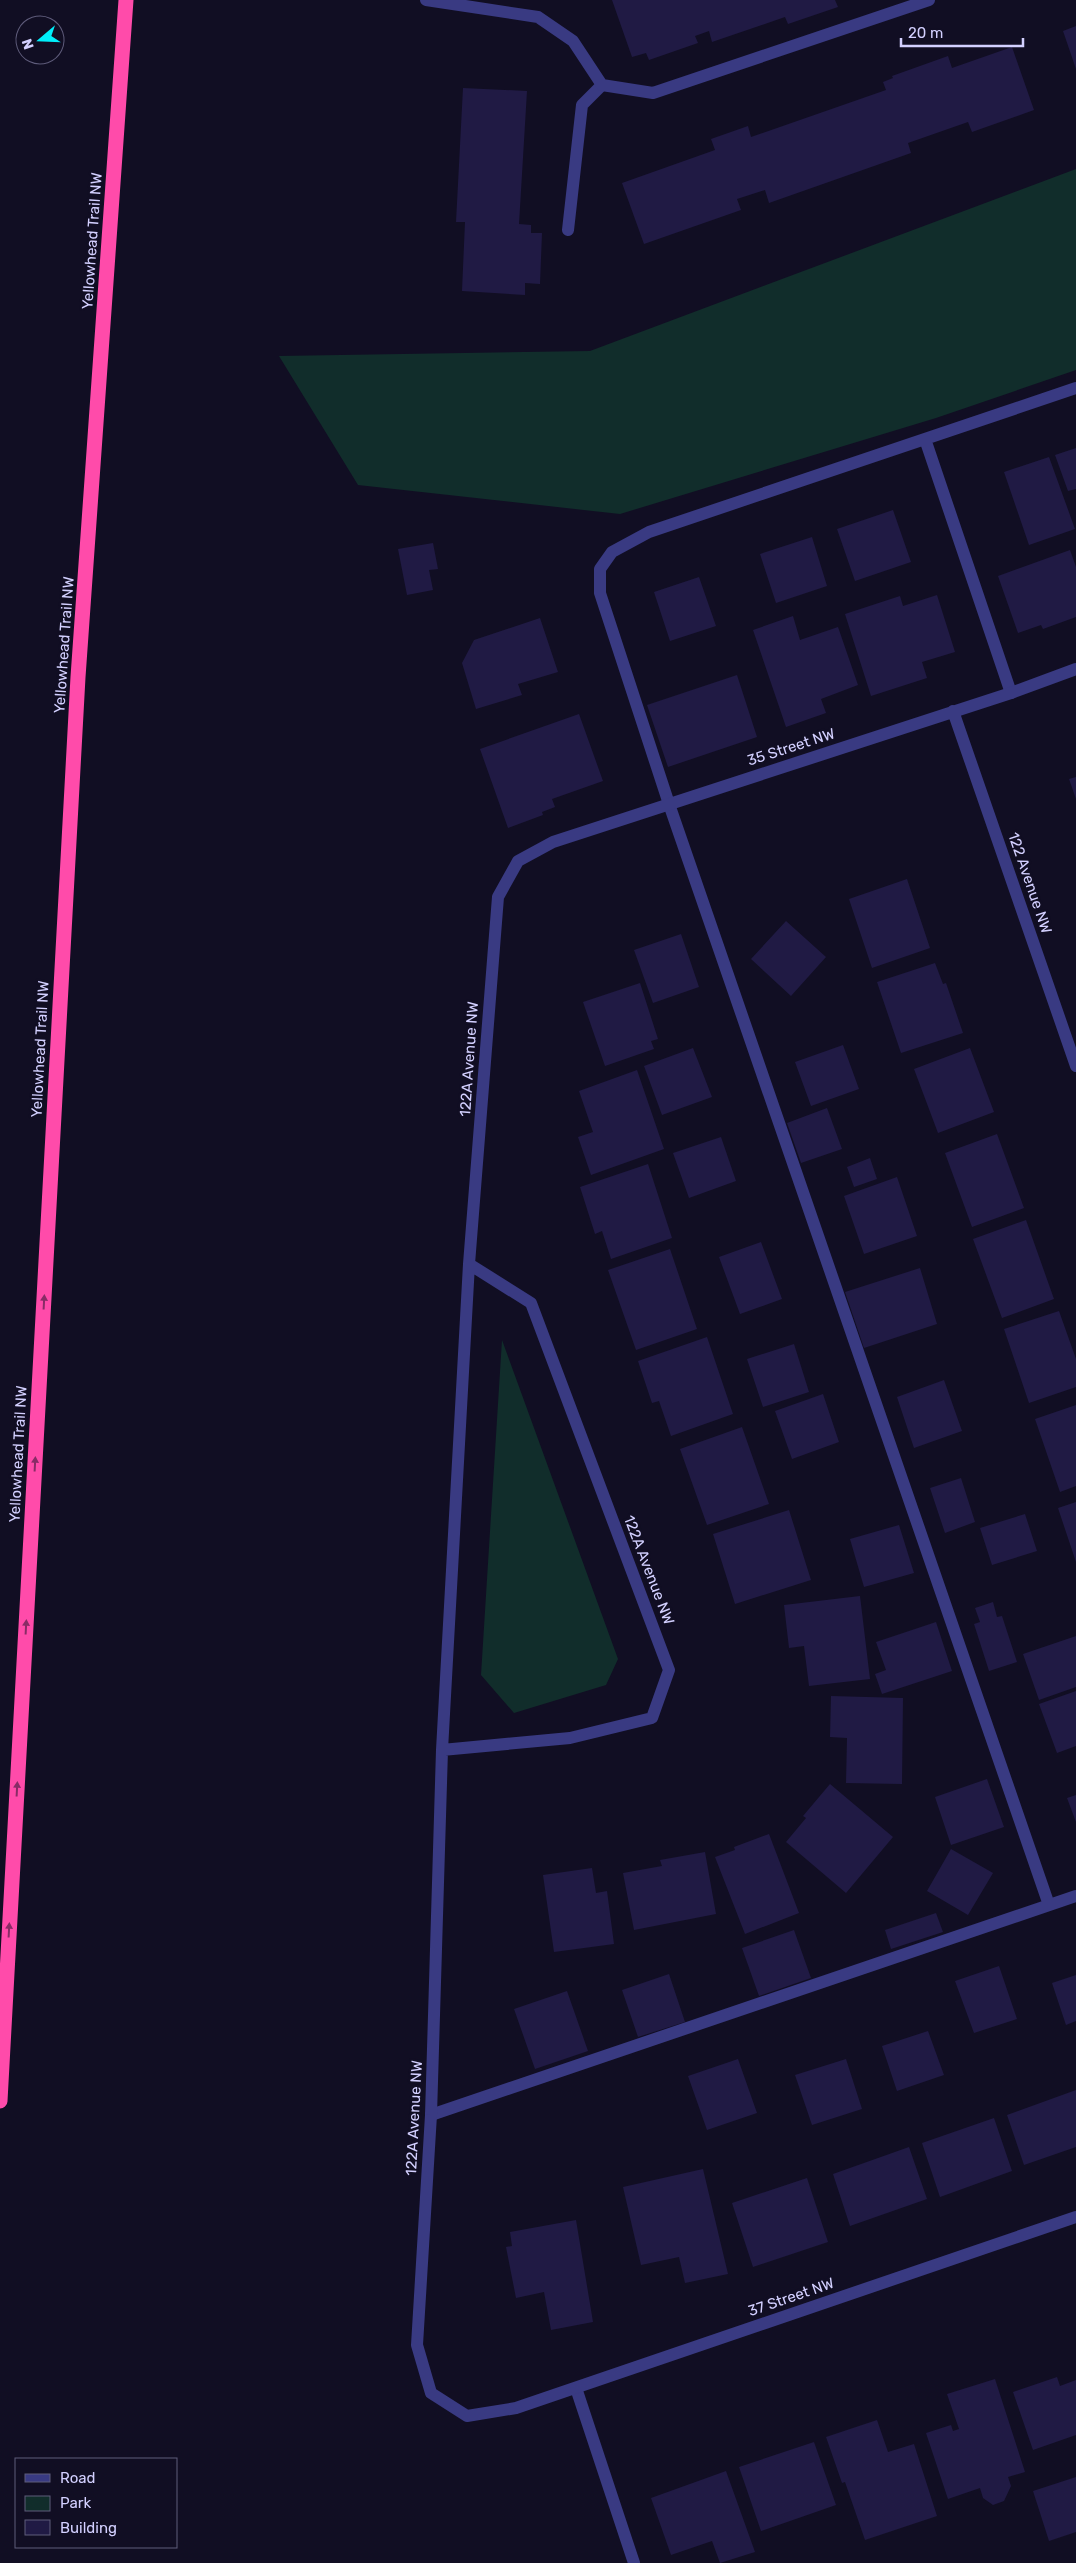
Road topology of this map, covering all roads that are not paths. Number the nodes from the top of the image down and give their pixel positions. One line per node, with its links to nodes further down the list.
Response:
1 (126, 0): 18 (highway, Yellowhead Trail NW, one-way to 1)
2 (426, 0): 4 (street)
3 (929, 0): 4 (street)
4 (602, 85): 5 (street)
5 (568, 230)
6 (1076, 388): 7 (street)
7 (925, 439): 9 (street); 11 (street)
8 (1076, 669): 9 (street, 35 Street NW)
9 (1011, 693): 10 (street, 35 Street NW)
10 (953, 711): 11 (street, 35 Street NW); 13 (street, 122 Avenue NW)
11 (669, 804): 12 (street, 35 Street NW); 17 (street)
12 (518, 861): 14 (street, 122A Avenue NW)
13 (1076, 1066)
14 (469, 1264): 15 (street, 122A Avenue NW); 15 (street, 122A Avenue NW)
15 (442, 1750): 19 (street, 122A Avenue NW)
16 (1076, 1896): 17 (street)
17 (1049, 1905): 19 (street)
18 (0, 2101)
19 (431, 2115): 22 (street, 122A Avenue NW)
20 (1076, 2217): 21 (street, 37 Street NW)
21 (576, 2388): 22 (street, 37 Street NW); 23 (street)
22 (516, 2408)
23 (634, 2563)

